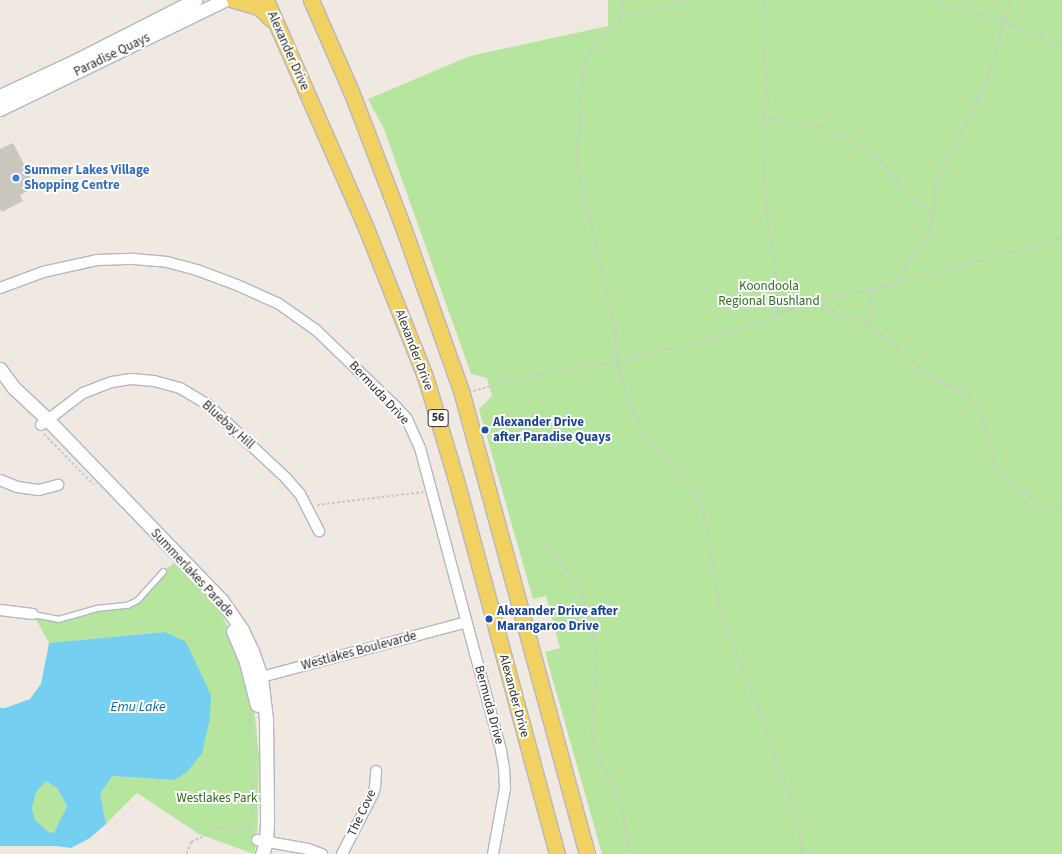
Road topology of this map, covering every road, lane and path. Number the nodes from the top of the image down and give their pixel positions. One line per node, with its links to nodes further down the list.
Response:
1 (195, 0): 15 (street, Paradise Quays)
2 (224, 0): 16 (street, Paradise Quays)
3 (234, 0): 13 (main road)
4 (266, 0): 13 (main road, Alexander Drive / 56)
5 (311, 0): 30 (main road, 56)
6 (624, 0): 11 (path)
7 (686, 0): 11 (path)
8 (764, 0): 17 (path)
9 (933, 0): 12 (path)
10 (1010, 0): 12 (path)
11 (620, 17): 27 (path)
12 (1004, 22): 14 (path); 18 (path)
13 (276, 24): 54 (main road, Alexander Drive / 56)
14 (1062, 47)
15 (0, 96)
16 (0, 109)
17 (763, 118): 18 (path); 25 (path)
18 (934, 214): 20 (path)
19 (1062, 238): 20 (path)
20 (895, 284): 22 (path)
21 (5, 287): 23 (street, Bermuda Drive); 35 (street, Bermuda Drive)
22 (870, 289): 24 (path); 26 (path)
23 (0, 293)
24 (813, 301): 25 (path); 26 (path)
25 (777, 315): 27 (path)
26 (869, 324): 37 (path)
27 (618, 361): 30 (path); 57 (path)
28 (0, 369): 31 (street, Summerlakes Parade)
29 (0, 382): 31 (street, Summerlakes Parade)
30 (462, 394): 55 (main road, 56)
31 (44, 426): 34 (path); 36 (street, Bluebay Hill); 44 (street, Summerlakes Parade)
32 (0, 480): 33 (street)
33 (58, 485)
34 (94, 486)
35 (432, 491): 36 (path); 43 (street, Bermuda Drive)
36 (308, 508): 38 (street, Bluebay Hill)
37 (1062, 510)
38 (319, 531)
39 (543, 541): 56 (path)
40 (163, 571): 42 (lane)
41 (0, 610): 42 (street)
42 (34, 614)
43 (467, 622): 44 (street, Westlakes Boulevarde); 53 (street, Bermuda Drive)
44 (256, 679): 48 (street, Summerlakes Parade)
45 (250, 708): 48 (path)
46 (376, 771): 52 (street, The Cove)
47 (203, 836): 49 (path)
48 (259, 841): 50 (street, Summerlakes Parade); 51 (street)
49 (186, 854)
50 (254, 854)
51 (322, 854)
52 (342, 854)
53 (493, 854)
54 (557, 854)
55 (587, 854)
56 (630, 854)
57 (802, 854)

